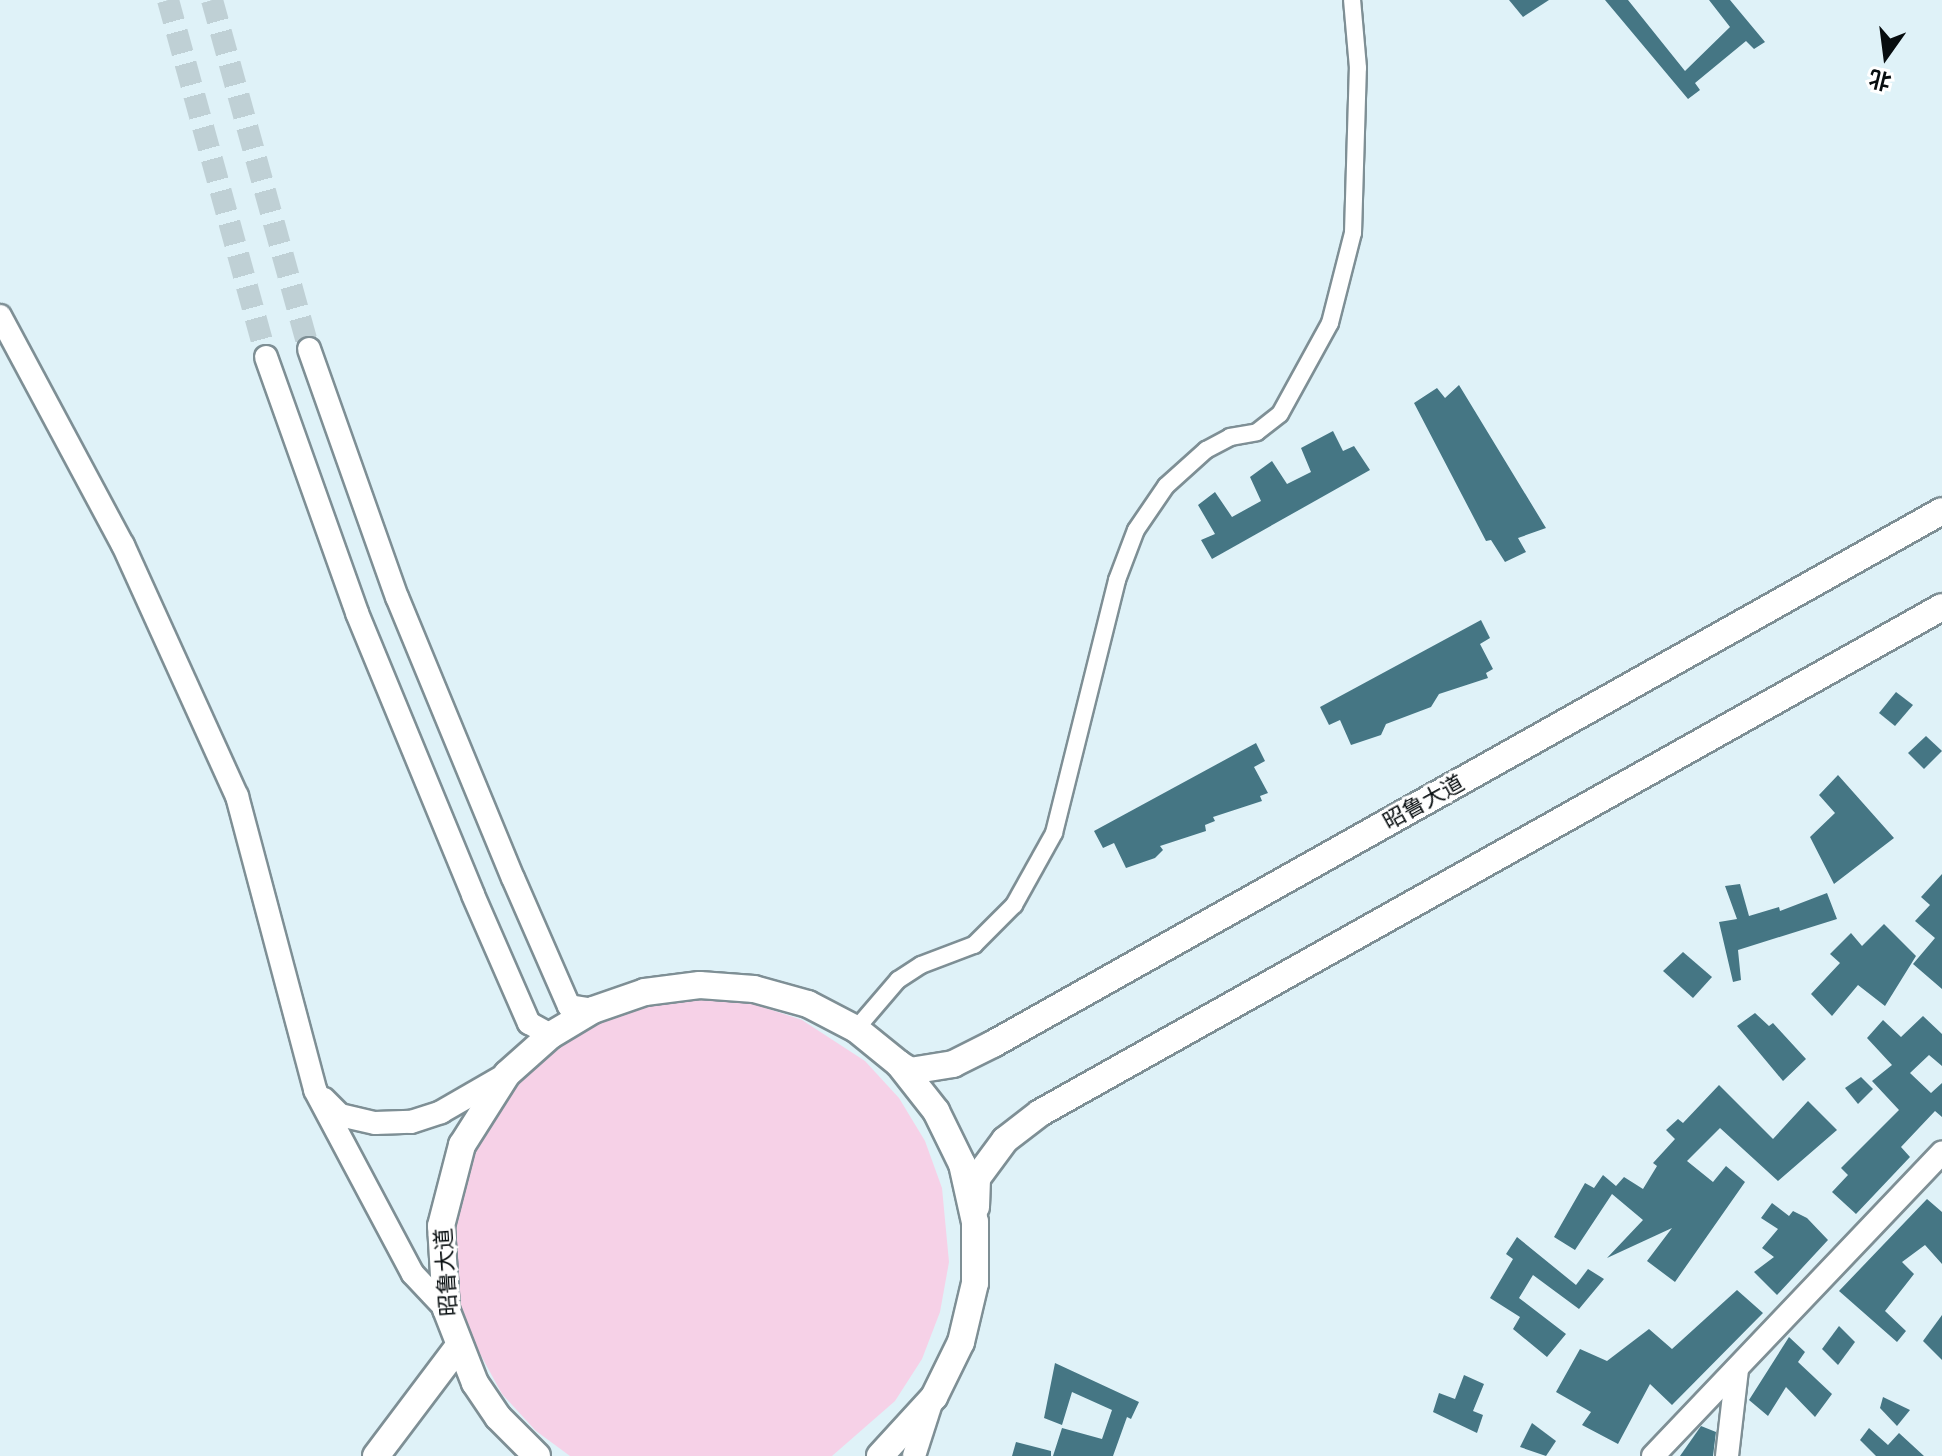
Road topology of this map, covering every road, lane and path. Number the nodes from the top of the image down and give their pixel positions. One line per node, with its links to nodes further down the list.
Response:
1 (1352, 0): 8 (street)
2 (0, 316): 12 (main road)
3 (309, 349): 7 (main road)
4 (266, 357): 9 (main road)
5 (1942, 511): 10 (highway, 昭鲁大道)
6 (1942, 607): 14 (highway, 昭鲁大道)
7 (593, 1010): 8 (highway, 昭鲁大道); 9 (highway, 昭鲁大道)
8 (856, 1029): 10 (highway, 昭鲁大道)
9 (551, 1035): 11 (highway, 昭鲁大道)
10 (899, 1064): 14 (highway, 昭鲁大道)
11 (507, 1074): 12 (main road); 15 (highway, 昭鲁大道)
12 (315, 1090): 15 (main road)
13 (1942, 1153): 17 (main road)
14 (975, 1222): 18 (highway, 昭鲁大道)
15 (446, 1309): 16 (highway, 昭鲁大道)
16 (458, 1347): 19 (highway, 昭鲁大道); 20 (highway, 昭鲁大道)
17 (1737, 1369): 23 (main road); 24 (main road)
18 (934, 1397): 21 (highway, 昭鲁大道); 22 (main road)
19 (376, 1456)
20 (537, 1456)
21 (880, 1456)
22 (914, 1456)
23 (1653, 1456)
24 (1727, 1456)

